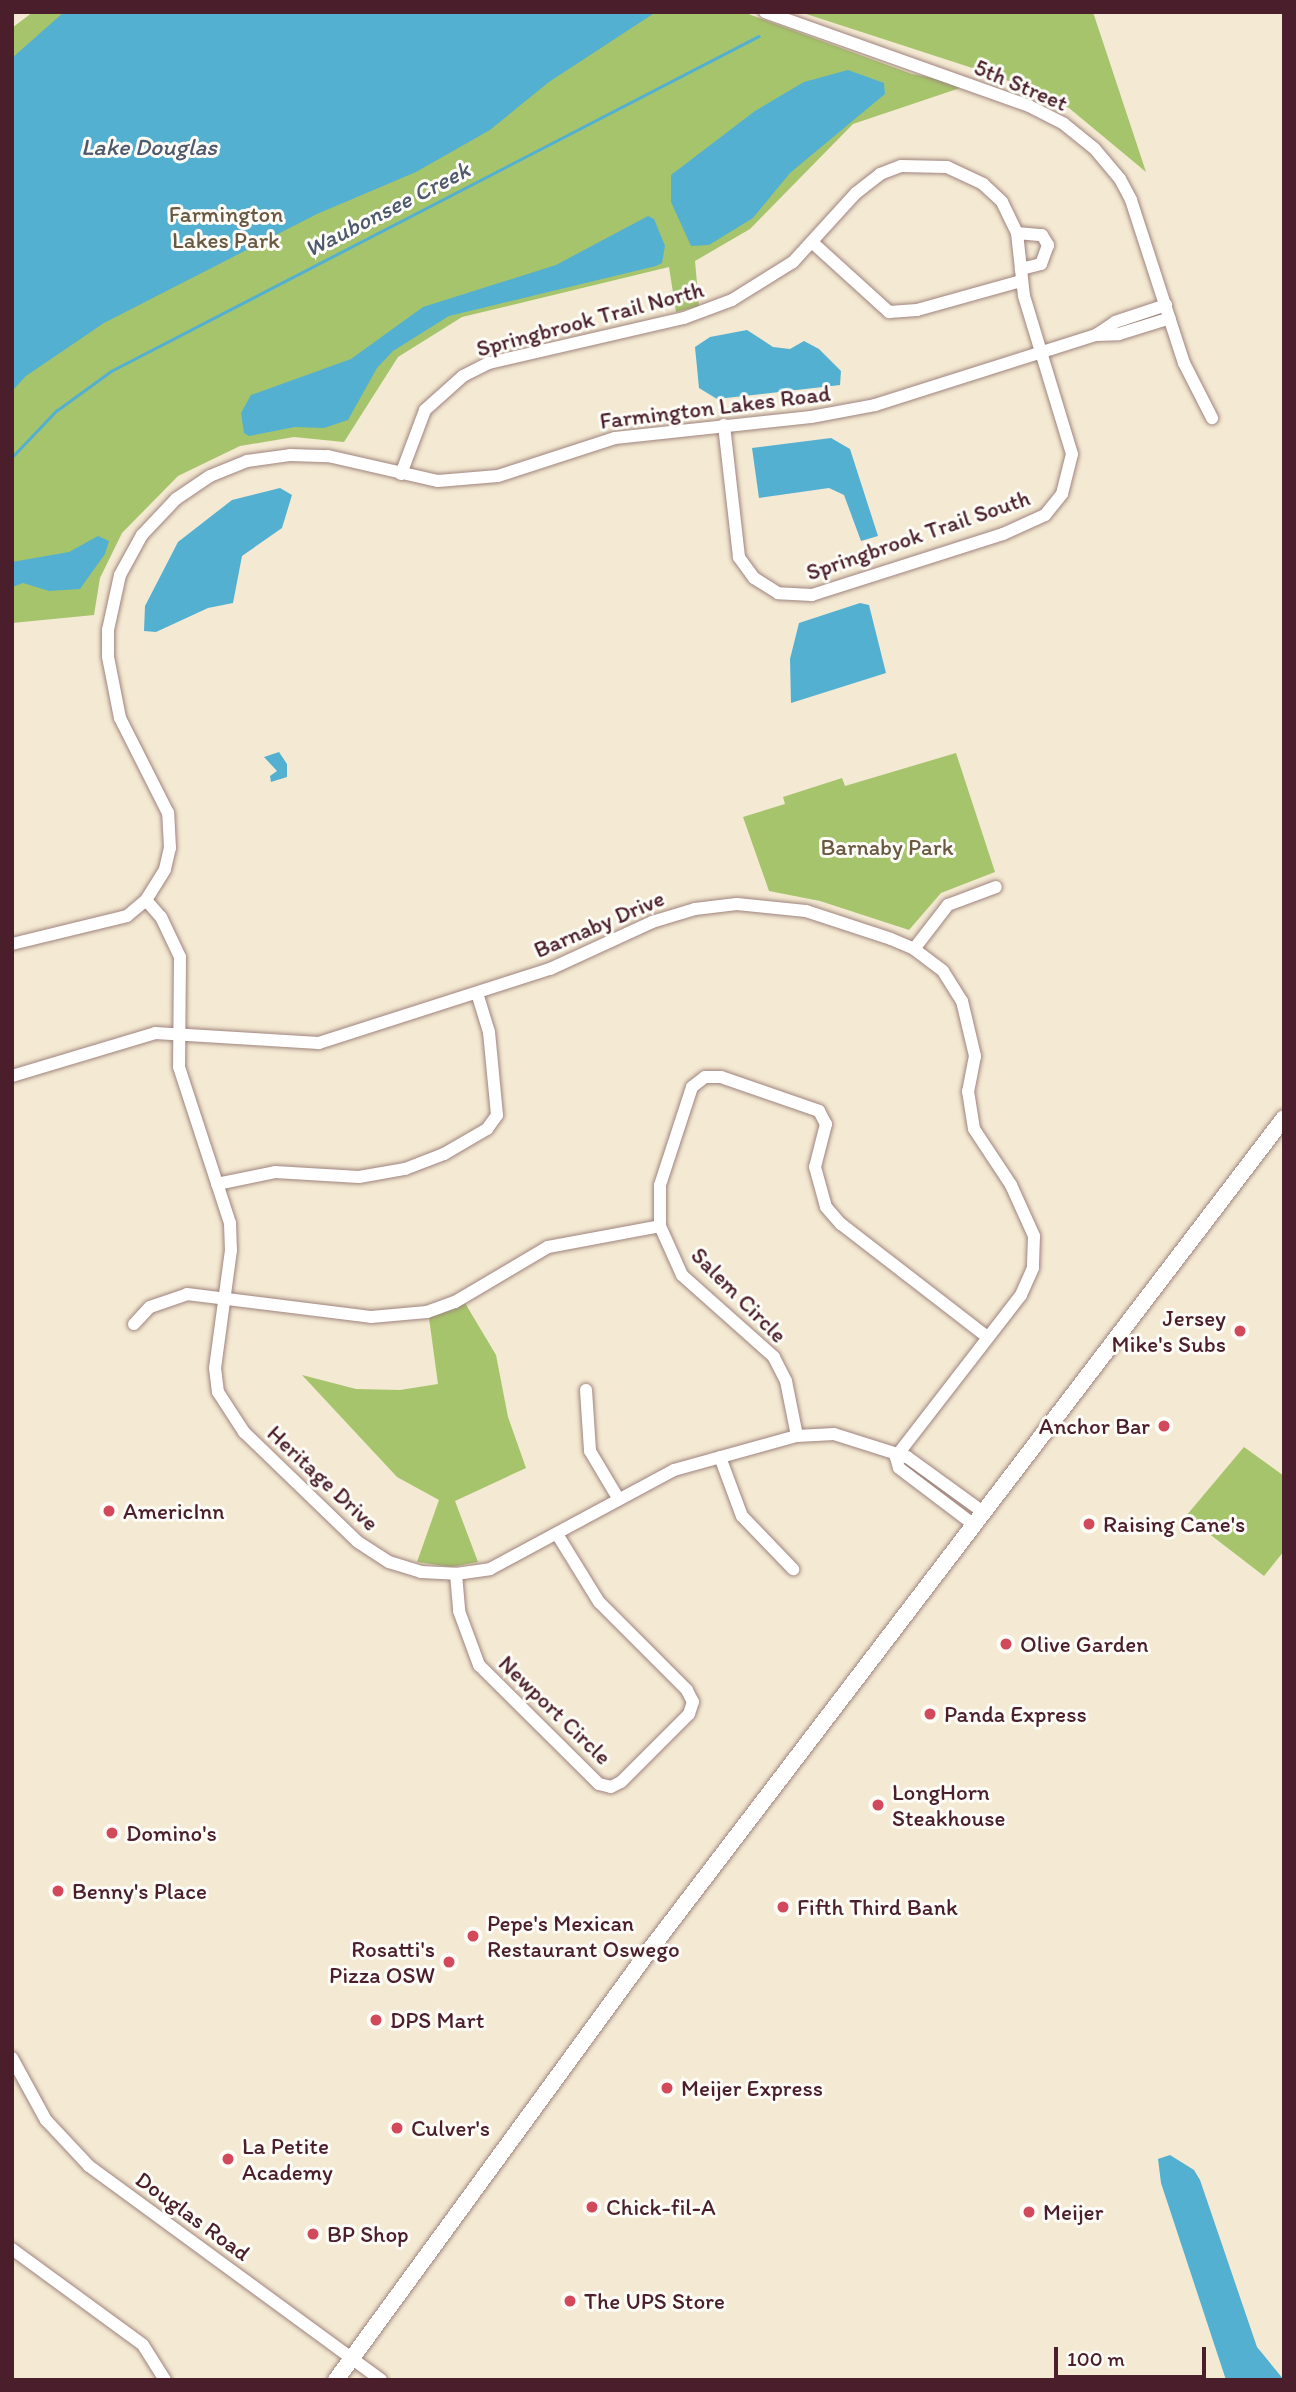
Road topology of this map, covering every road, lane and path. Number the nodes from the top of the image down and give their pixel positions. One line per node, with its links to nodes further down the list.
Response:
1 (765, 12): 5 (street, 5th Street)
2 (1017, 233): 3 (street, Springbrook Trail North); 4 (street, Springbrook Trail North); 4 (street)
3 (813, 243): 4 (street); 9 (street, Springbrook Trail North)
4 (1021, 275): 6 (street, Springbrook Trail North)
5 (1168, 311): 6 (street, Farmington Lakes Road); 7 (street, 5th Street)
6 (1041, 354): 8 (street, Farmington Lakes Road); 8 (street, Springbrook Trail South)
7 (1212, 418)
8 (724, 425): 9 (street, Farmington Lakes Road)
9 (401, 474): 11 (street, Farmington Lakes Road)
10 (996, 887): 13 (street)
11 (146, 900): 12 (street, Farmington Lakes Road); 15 (street, Heritage Drive)
12 (12, 944)
13 (914, 949): 14 (street, Barnaby Drive); 22 (street, Barnaby Drive)
14 (477, 993): 15 (street, Barnaby Drive); 18 (street)
15 (178, 1034): 16 (street, Barnaby Drive); 18 (street, Heritage Drive)
16 (12, 1076)
17 (1284, 1118): 28 (main road)
18 (217, 1184): 20 (street, Heritage Drive)
19 (660, 1226): 20 (street); 22 (street, Salem Circle); 24 (street, Salem Circle)
20 (224, 1297): 21 (street); 31 (street, Heritage Drive)
21 (134, 1324)
22 (988, 1337): 26 (street, Barnaby Drive)
23 (586, 1390): 27 (street)
24 (797, 1436): 25 (street, Heritage Drive); 26 (street, Heritage Drive)
25 (720, 1457): 27 (street, Heritage Drive); 30 (street)
26 (896, 1457): 28 (street, Heritage Drive)
27 (618, 1498): 29 (street, Heritage Drive)
28 (978, 1519): 34 (main road)
29 (557, 1534): 31 (street, Heritage Drive); 31 (street, Newport Circle)
30 (793, 1569)
31 (456, 1574)
32 (12, 2058): 34 (street, Douglas Road)
33 (12, 2249): 35 (street)
34 (352, 2358): 36 (main road); 37 (street, Douglas Road)
35 (165, 2380)
36 (337, 2380)
37 (380, 2380)

